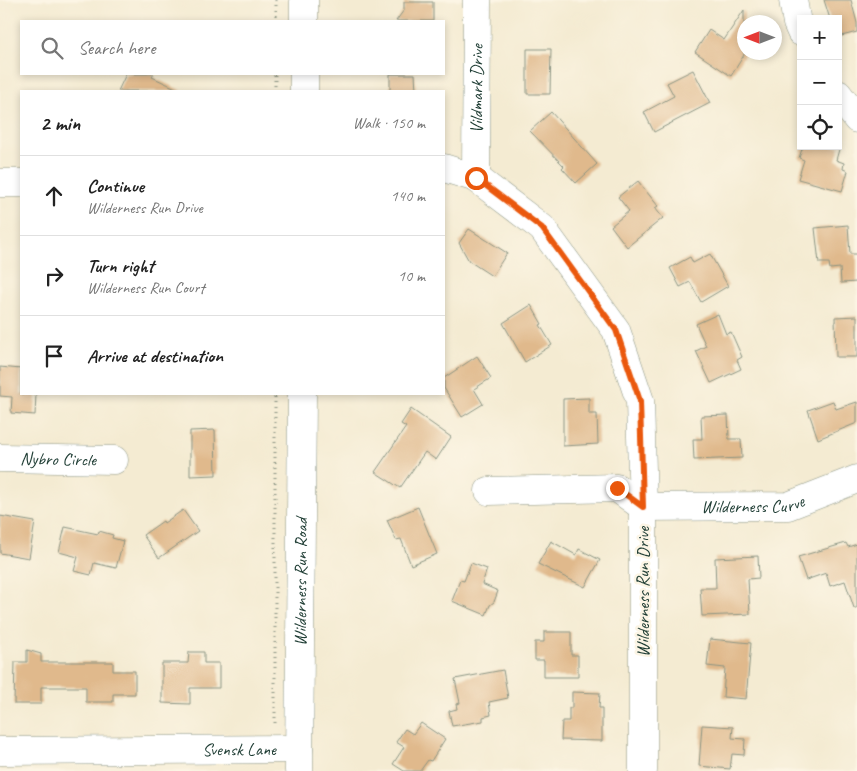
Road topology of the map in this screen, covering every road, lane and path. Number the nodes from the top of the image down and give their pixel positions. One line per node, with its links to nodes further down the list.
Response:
1 (276, 0): 5 (path)
2 (304, 0): 6 (street)
3 (477, 0): 15 (street, Vildmark Drive)
4 (793, 0): 7 (street)
5 (276, 20)
6 (304, 20)
7 (797, 23)
8 (276, 75): 10 (path)
9 (304, 75): 11 (street)
10 (276, 90)
11 (304, 90)
12 (842, 99): 13 (street)
13 (857, 119)
14 (445, 168): 15 (street, Wilderness Run Drive)
15 (476, 178): 24 (street, Wilderness Run Drive)
16 (0, 183): 17 (street)
17 (20, 183)
18 (275, 395): 26 (path)
19 (302, 395): 26 (street, Wilderness Run Road)
20 (0, 458): 21 (street, Nybro Circle)
21 (114, 460)
22 (857, 479): 24 (street, Wilderness Curve)
23 (489, 491): 24 (street)
24 (643, 507): 27 (street, Wilderness Run Drive)
25 (0, 751): 26 (street, Svensk Lane)
26 (291, 756)
27 (643, 771)

